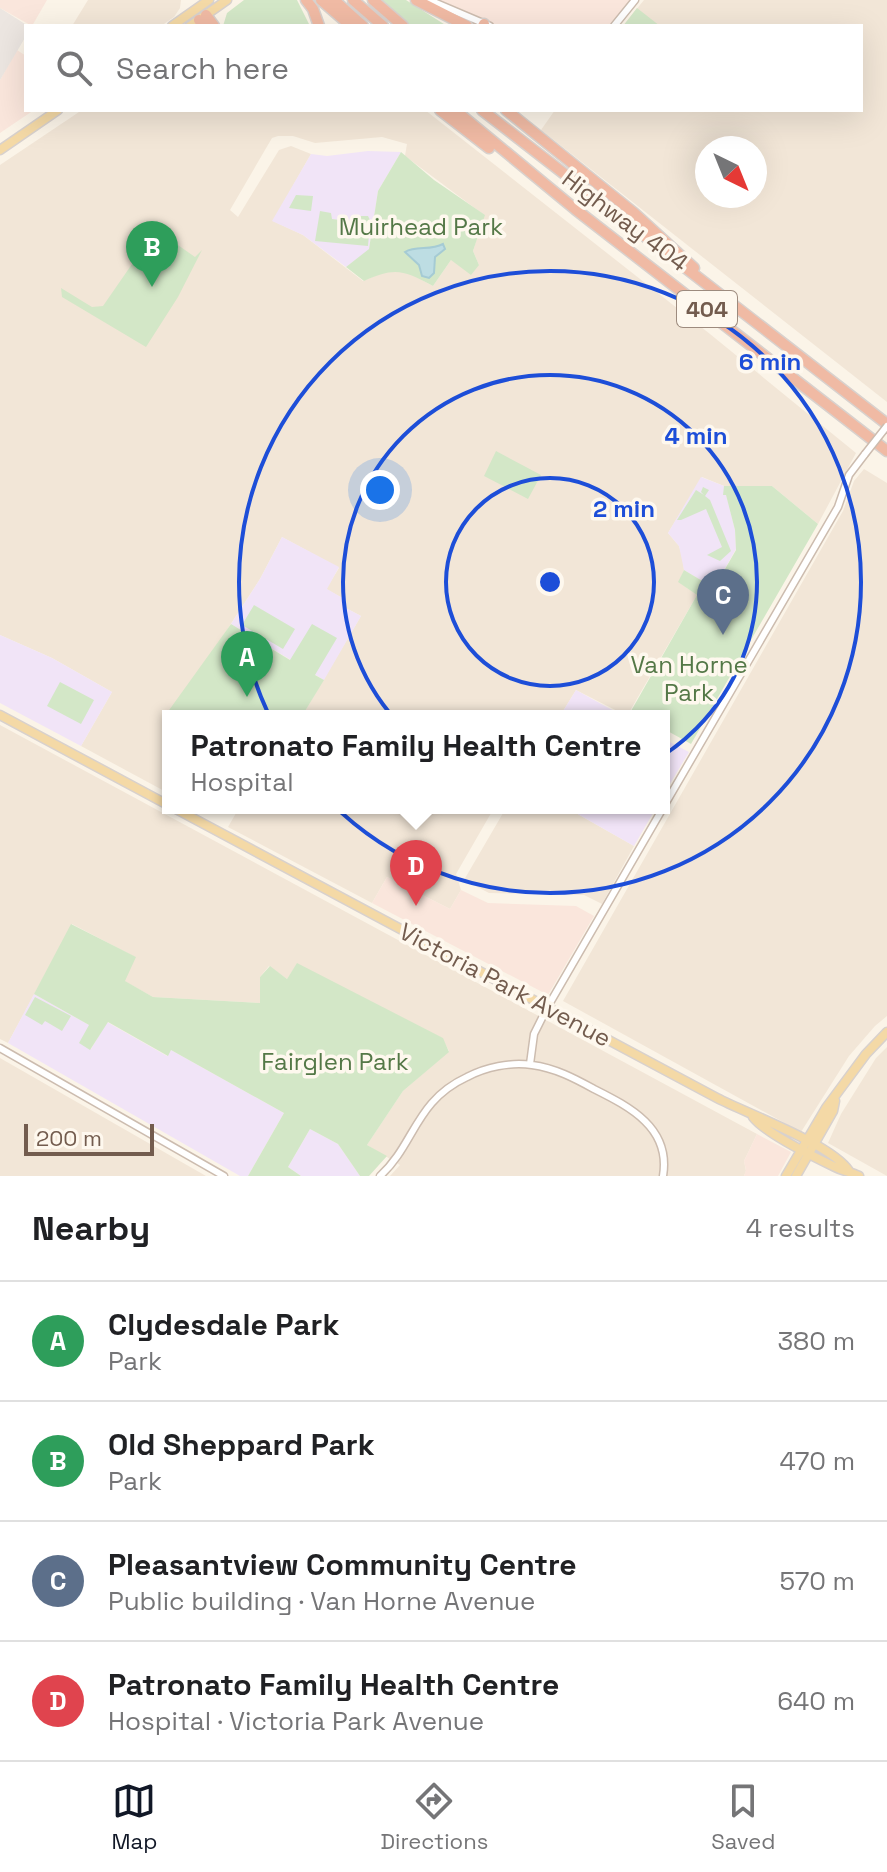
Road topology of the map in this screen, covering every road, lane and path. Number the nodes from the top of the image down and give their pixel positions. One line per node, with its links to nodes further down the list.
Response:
1 (209, 0): 12 (main road)
2 (227, 0): 11 (main road)
3 (306, 0): 13 (highway)
4 (321, 0): 14 (highway)
5 (334, 0): 15 (highway)
6 (353, 0): 16 (highway)
7 (371, 0): 17 (highway)
8 (416, 0): 18 (highway)
9 (429, 0): 19 (street)
10 (635, 0): 20 (street)
11 (199, 22)
12 (175, 24)
13 (318, 24)
14 (349, 24)
15 (361, 24)
16 (381, 24)
17 (398, 24)
18 (463, 24)
19 (484, 24)
20 (616, 24)
21 (55, 112): 27 (main road)
22 (443, 112): 28 (highway)
23 (457, 112): 28 (highway, Highway 404 / 404)
24 (485, 112): 29 (highway, Highway 404 / 404)
25 (494, 112): 29 (highway)
26 (508, 112): 30 (highway)
27 (0, 150)
28 (525, 169): 32 (highway, Highway 404 / 404)
29 (587, 192): 30 (highway, Highway 404 / 404)
30 (701, 280): 31 (highway, Highway 404 / 404)
31 (887, 425): 34 (street, bridge)
32 (887, 451)
33 (0, 715): 35 (main road)
34 (670, 797)
35 (162, 802)
36 (185, 814): 38 (main road, Victoria Park Avenue)
37 (660, 814): 38 (street)
38 (547, 1008): 41 (street); 42 (main road, Victoria Park Avenue)
39 (887, 1032): 42 (main road)
40 (0, 1048): 43 (street)
41 (530, 1064): 44 (street); 45 (street)
42 (808, 1147): 46 (main road); 47 (main road); 48 (main road, Victoria Park Avenue)
43 (224, 1176)
44 (380, 1176)
45 (663, 1176)
46 (786, 1176)
47 (796, 1176)
48 (859, 1176)

